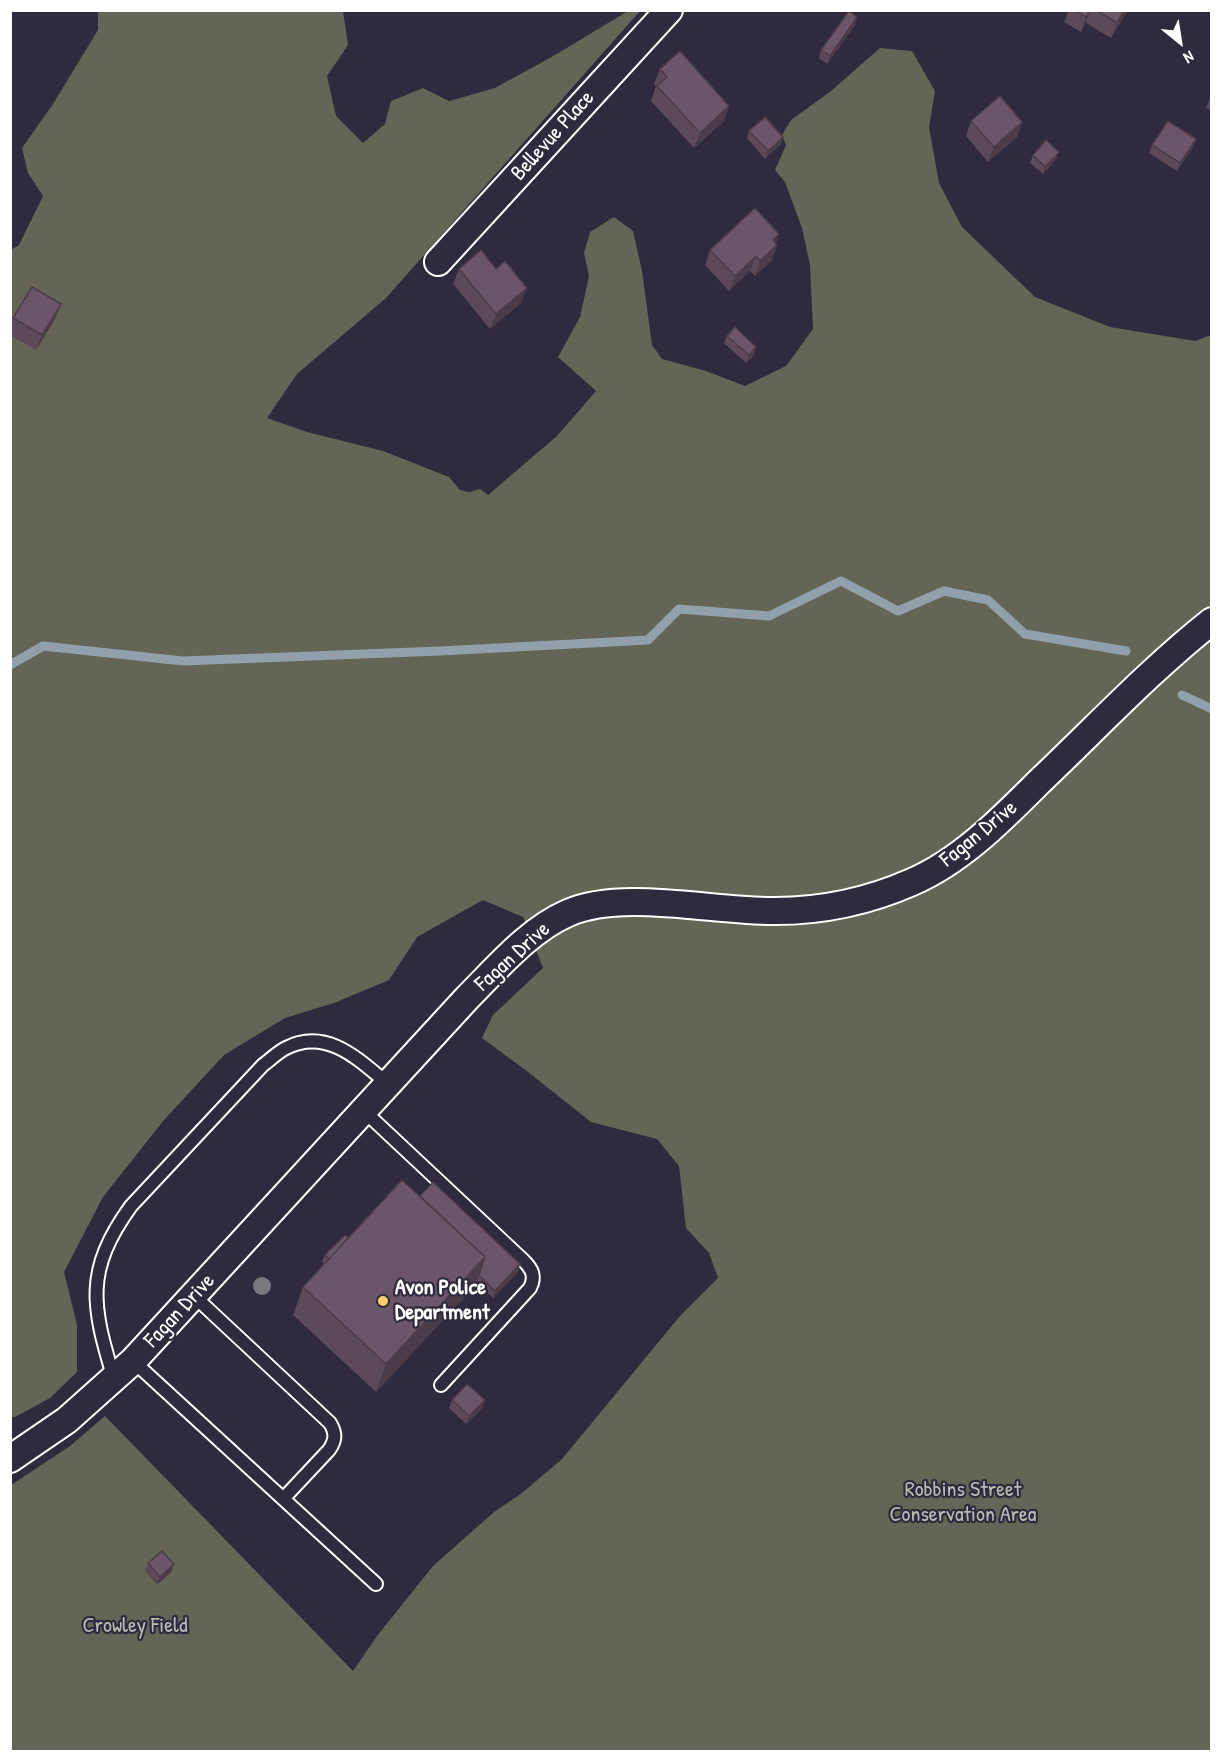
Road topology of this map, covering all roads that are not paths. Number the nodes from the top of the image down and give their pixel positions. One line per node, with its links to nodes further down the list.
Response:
1 (669, 10): 2 (street, Bellevue Place)
2 (438, 262)
3 (1212, 621): 4 (street, Fagan Drive)
4 (388, 1084): 5 (street, Fagan Drive); 8 (lane)
5 (364, 1111): 6 (street, Fagan Drive); 9 (lane)
6 (194, 1296): 7 (street, Fagan Drive); 11 (lane)
7 (133, 1361): 8 (street, Fagan Drive); 11 (lane)
8 (114, 1379): 10 (street, Fagan Drive)
9 (441, 1385)
10 (10, 1459)
11 (283, 1499): 12 (lane)
12 (376, 1584)

